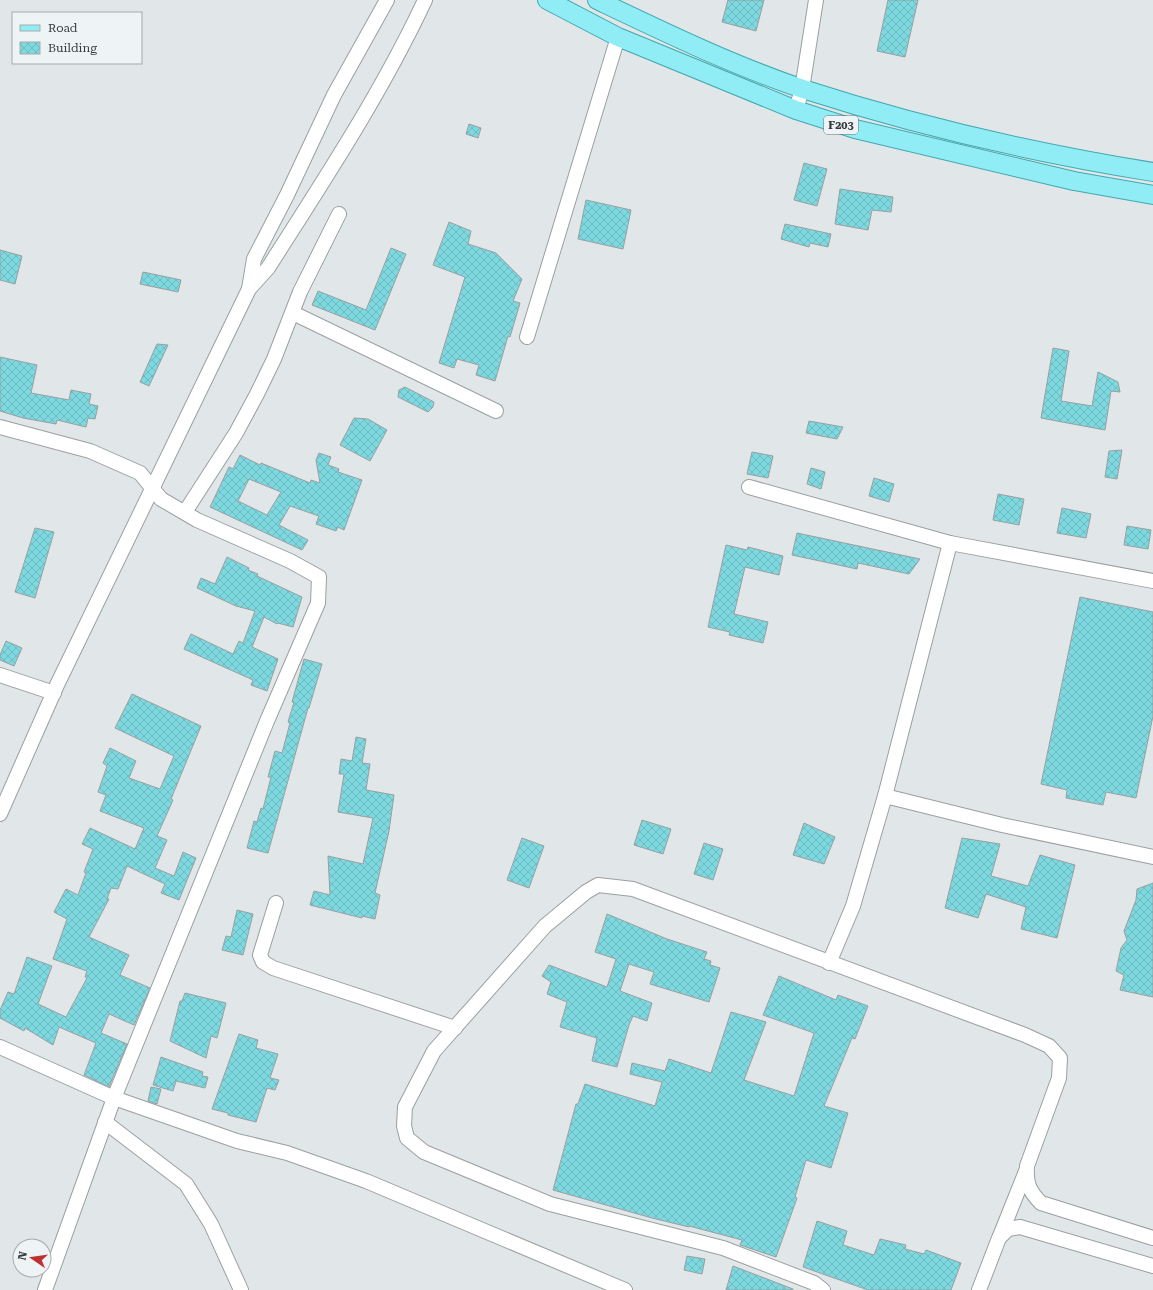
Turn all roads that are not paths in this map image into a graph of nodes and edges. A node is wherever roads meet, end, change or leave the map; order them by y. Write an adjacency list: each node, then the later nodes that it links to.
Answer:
1 (387, 0): 12 (street)
2 (425, 0): 12 (street)
3 (547, 0): 6 (main road, F203)
4 (597, 0): 7 (main road, F203)
5 (816, 0): 7 (street)
6 (618, 37): 8 (main road, F203); 14 (street)
7 (802, 89): 8 (street); 9 (main road, F203)
8 (796, 110): 10 (main road, F203)
9 (1153, 172)
10 (1153, 195)
11 (339, 214): 13 (street)
12 (248, 290): 17 (street)
13 (293, 313): 15 (street); 19 (street)
14 (527, 337)
15 (496, 411)
16 (0, 427): 17 (street)
17 (152, 488): 19 (street); 23 (street)
18 (749, 488): 20 (street)
19 (185, 512): 31 (street)
20 (950, 543): 21 (street); 24 (street)
21 (1153, 581)
22 (0, 675): 23 (street)
23 (54, 693): 25 (street)
24 (886, 796): 26 (street); 28 (street)
25 (0, 814)
26 (1153, 857)
27 (276, 903): 29 (street)
28 (829, 962): 29 (street); 33 (street)
29 (455, 1028): 40 (street)
30 (0, 1048): 31 (street)
31 (114, 1098): 32 (street); 39 (street)
32 (105, 1122): 37 (street); 38 (street)
33 (1028, 1166): 34 (street); 35 (street)
34 (999, 1238): 36 (street); 41 (street)
35 (1153, 1238)
36 (1153, 1266)
37 (45, 1290)
38 (241, 1290)
39 (625, 1290)
40 (823, 1290)
41 (979, 1290)

